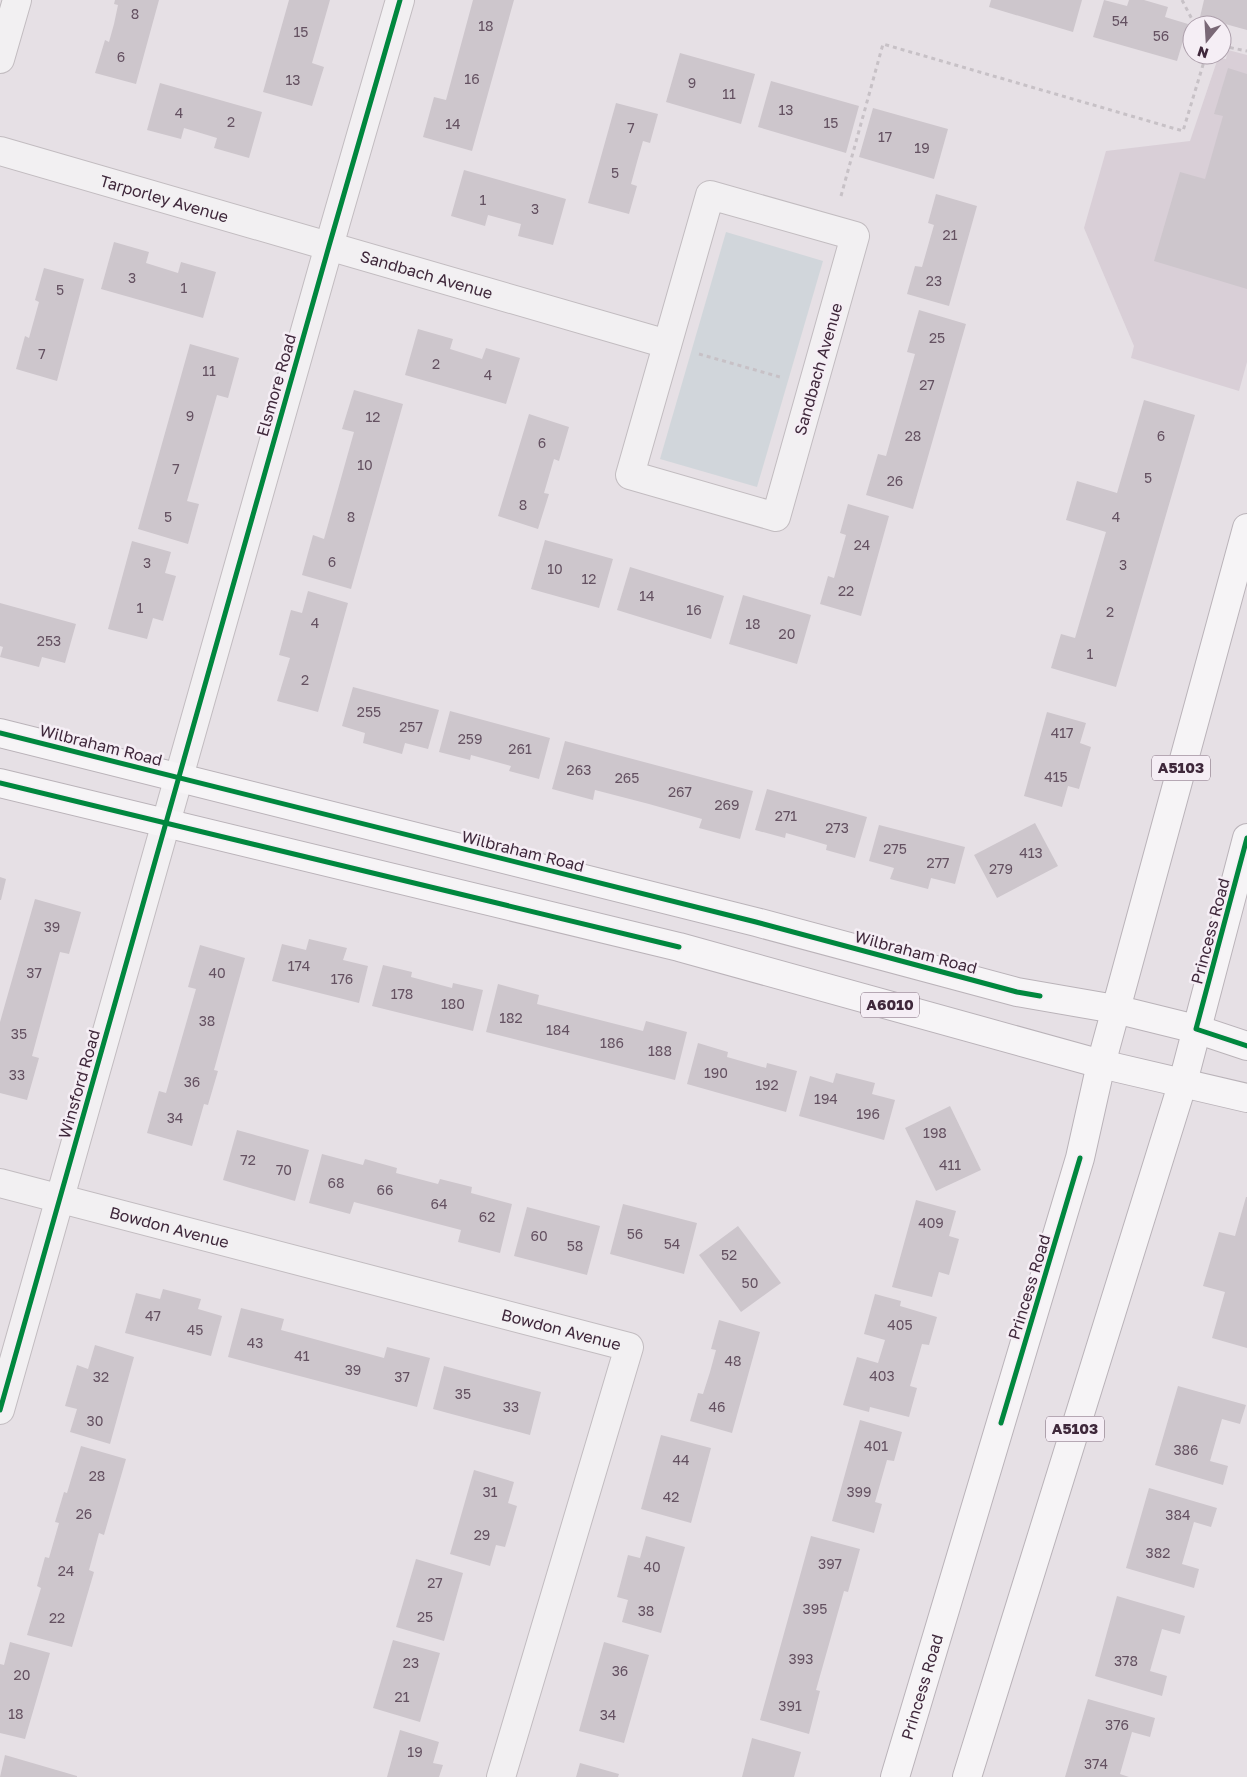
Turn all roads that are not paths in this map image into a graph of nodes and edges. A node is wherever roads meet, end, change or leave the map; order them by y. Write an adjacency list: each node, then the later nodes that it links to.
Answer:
1 (17, 0): 3 (street)
2 (400, 0): 5 (street, Elsmore Road)
3 (0, 59)
4 (0, 151): 5 (street, Tarporley Avenue)
5 (329, 246): 6 (street, Sandbach Avenue); 9 (street, Elsmore Road)
6 (667, 344): 6 (street, Sandbach Avenue)
7 (1247, 528): 13 (highway, Princess Road / A5103)
8 (0, 733): 9 (highway, Wilbraham Road)
9 (178, 777): 11 (street, Winsford Road); 13 (highway, Wilbraham Road)
10 (0, 783): 11 (highway, A6010)
11 (166, 823): 16 (highway, A6010); 20 (street, Winsford Road)
12 (1247, 838): 14 (highway, Princess Road / A5103)
13 (1116, 1009): 14 (highway, Wilbraham Road); 16 (highway, Princess Road / A5103)
14 (1196, 1029): 15 (highway, Wilbraham Road); 17 (highway, Princess Road / A5103)
15 (1247, 1046)
16 (1101, 1064): 17 (highway, A6010); 23 (highway, Princess Road / A5103)
17 (1182, 1082): 18 (highway, A6010); 24 (highway, Princess Road / A5103)
18 (1247, 1098)
19 (0, 1183): 20 (street)
20 (60, 1199): 21 (street, Winsford Road); 22 (street, Bowdon Avenue)
21 (1, 1401)
22 (501, 1777)
23 (895, 1777)
24 (967, 1777)

